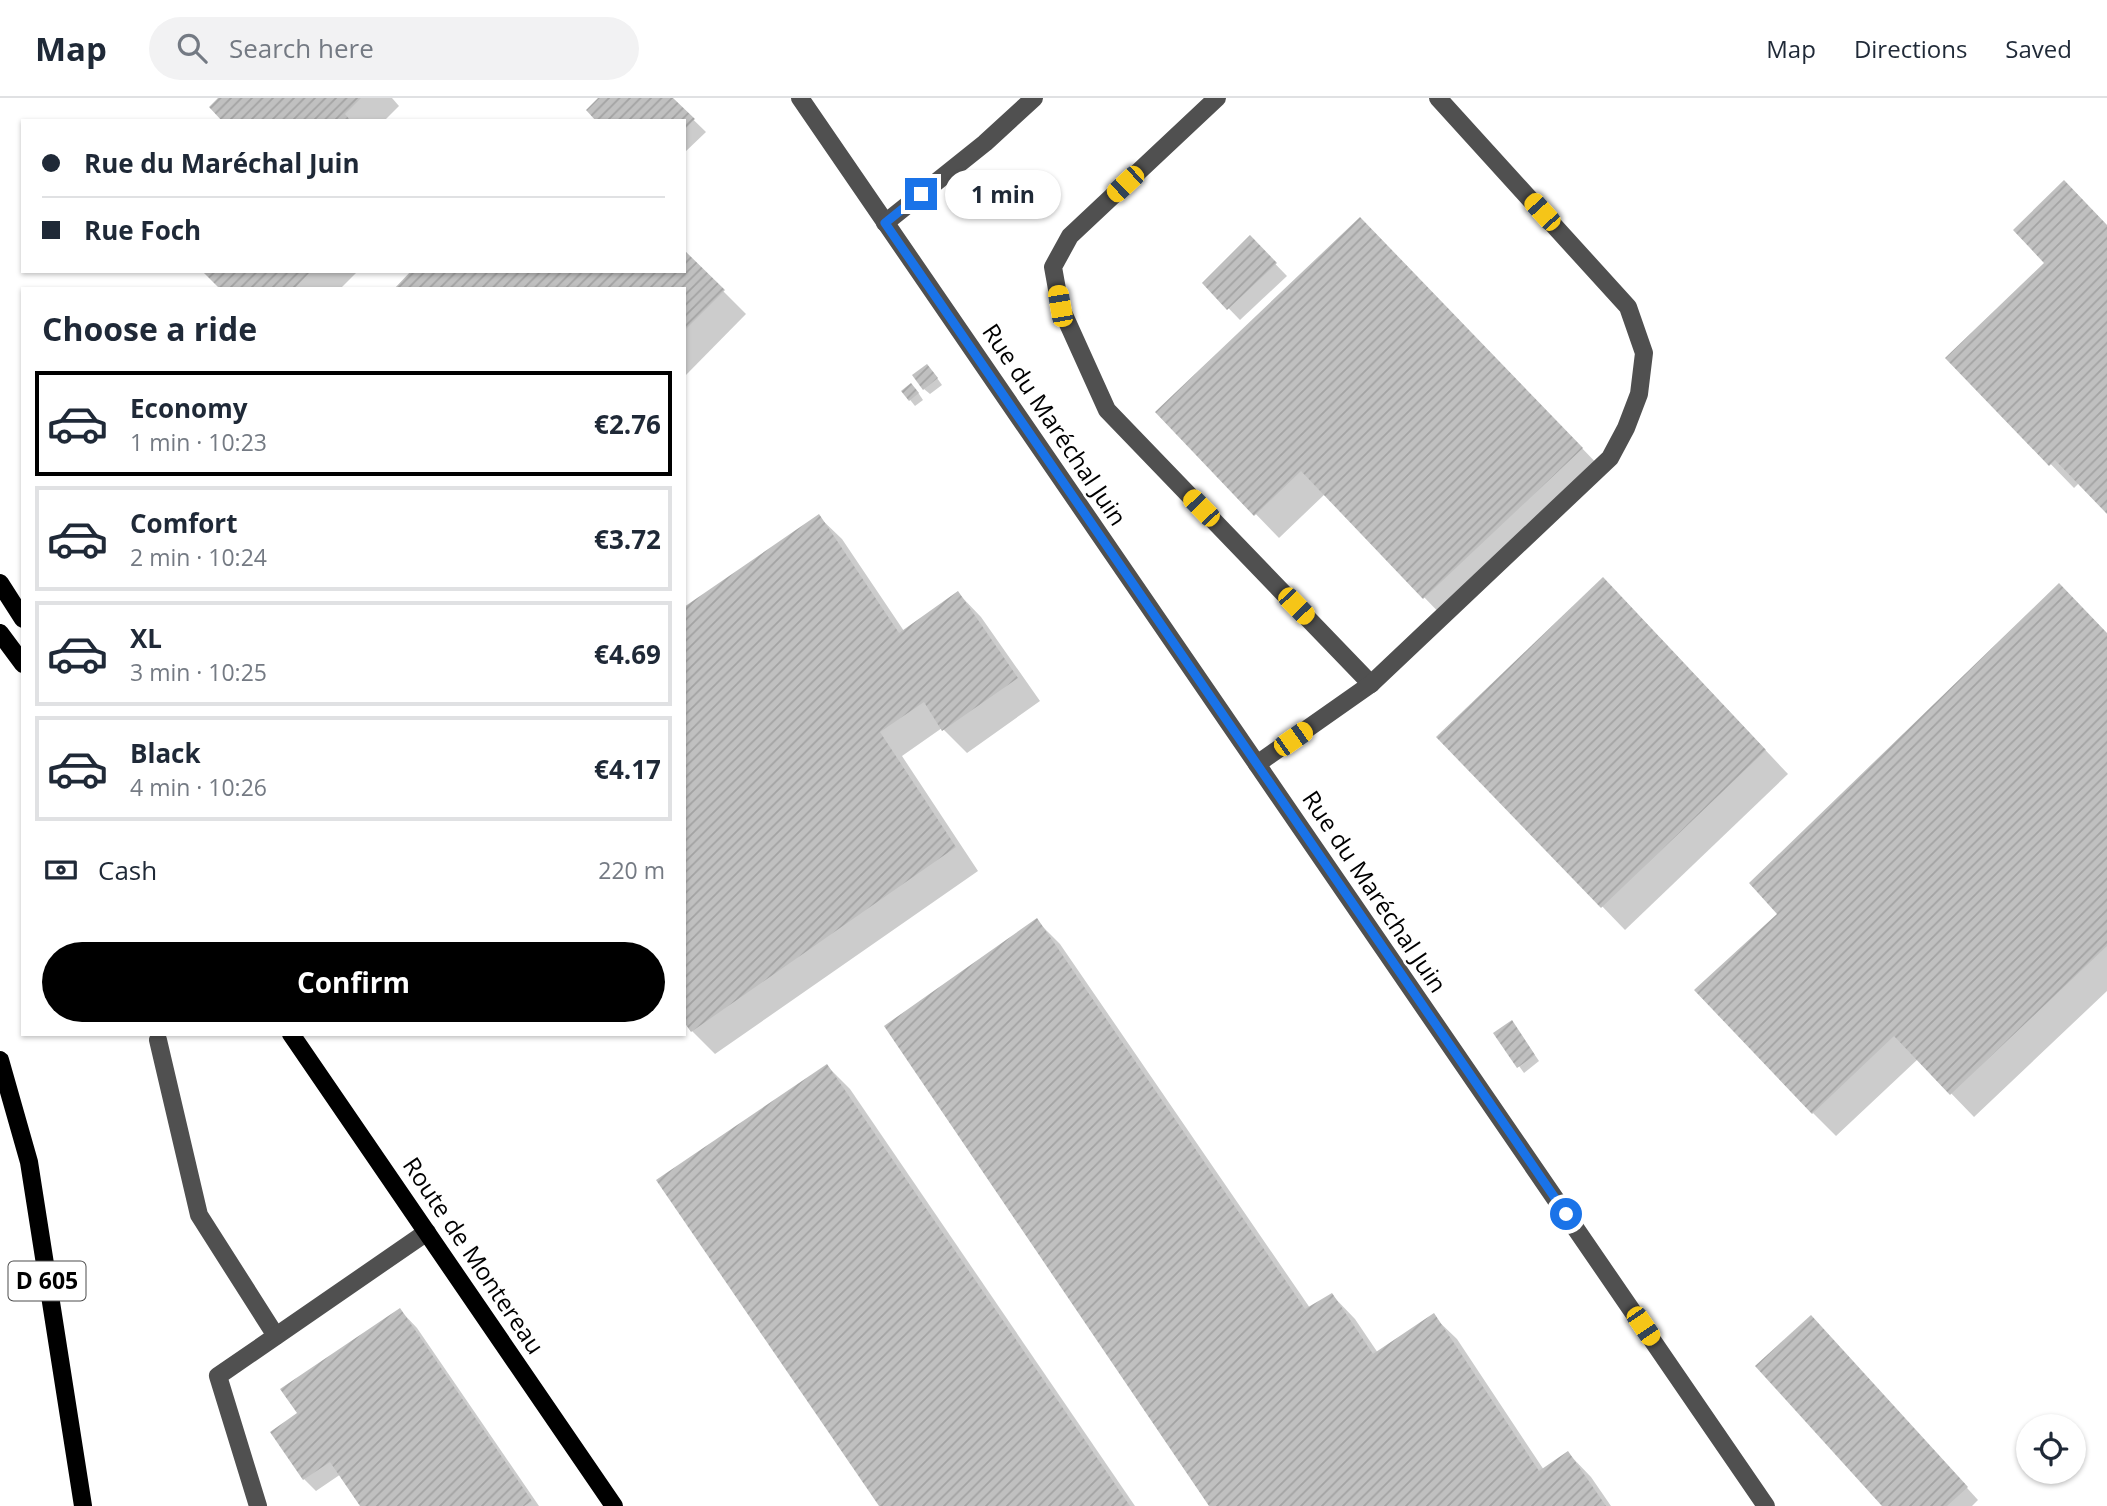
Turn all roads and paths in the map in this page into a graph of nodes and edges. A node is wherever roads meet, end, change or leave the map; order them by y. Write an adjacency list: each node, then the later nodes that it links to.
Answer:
1 (800, 98): 5 (street, Rue du Maréchal Juin)
2 (1034, 98): 5 (street)
3 (1217, 98): 10 (street)
4 (1438, 98): 10 (street)
5 (885, 223): 11 (street, Rue du Maréchal Juin)
6 (0, 583): 7 (main road)
7 (21, 616)
8 (0, 633): 9 (main road)
9 (21, 661)
10 (1371, 684): 11 (street)
11 (1257, 764): 20 (street, Rue du Maréchal Juin)
12 (293, 1036): 15 (main road, Route de Montereau)
13 (158, 1040): 16 (street)
14 (0, 1059): 17 (main road, D 605)
15 (427, 1233): 16 (street); 19 (main road, Route de Montereau)
16 (276, 1336): 18 (street)
17 (83, 1506)
18 (258, 1506)
19 (614, 1506)
20 (1766, 1506)

